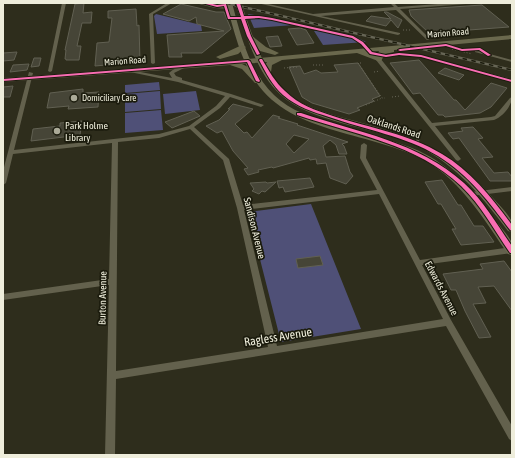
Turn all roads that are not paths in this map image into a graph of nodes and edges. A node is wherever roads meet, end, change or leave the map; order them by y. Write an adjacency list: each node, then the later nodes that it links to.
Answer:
1 (64, 3): 31 (street)
2 (170, 3): 28 (street)
3 (197, 3): 8 (street)
4 (238, 3): 13 (main road, Oaklands Road)
5 (259, 3): 10 (street)
6 (392, 3): 9 (street)
7 (466, 3): 9 (street)
8 (230, 5): 17 (main road, Oaklands Road)
9 (397, 8): 10 (street); 15 (street)
10 (314, 15): 12 (street)
11 (512, 32): 15 (main road, Marion Road)
12 (398, 34)
13 (249, 36): 20 (main road); 22 (main road, Oaklands Road)
14 (512, 37): 16 (main road, Marion Road)
15 (427, 39): 20 (main road, Marion Road)
16 (407, 46): 19 (main road, Marion Road); 25 (main road)
17 (242, 47): 24 (main road, Oaklands Road); 26 (main road)
18 (476, 50): 27 (street)
19 (351, 51): 23 (main road, Marion Road); 25 (main road)
20 (275, 52): 22 (main road, Marion Road)
21 (410, 55): 36 (street)
22 (259, 57): 23 (main road, Marion Road); 24 (main road, Marion Road); 32 (main road, Oaklands Road)
23 (292, 57): 32 (main road)
24 (247, 58): 26 (main road, Marion Road); 37 (main road, Oaklands Road)
25 (378, 59): 42 (street)
26 (218, 61): 28 (main road, Marion Road); 29 (main road, Marion Road); 37 (main road)
27 (512, 61)
28 (153, 63): 31 (main road, Marion Road)
29 (186, 66): 30 (main road, Marion Road); 38 (street)
30 (123, 70): 34 (main road, Marion Road); 38 (street)
31 (50, 71): 34 (main road, Marion Road)
32 (267, 72): 43 (main road, Oaklands Road)
33 (3, 75): 34 (main road, Marion Road)
34 (31, 75): 35 (main road, Marion Road); 47 (street)
35 (3, 80)
36 (512, 81)
37 (258, 82): 43 (main road, Oaklands Road)
38 (191, 84): 39 (street)
39 (229, 95): 41 (street); 44 (street)
40 (512, 99): 42 (street)
41 (261, 105)
42 (430, 125): 48 (street)
43 (347, 126): 52 (main road, Oaklands Road); 53 (main road, Oaklands Road)
44 (191, 127): 45 (street); 54 (street, Sandison Avenue)
45 (115, 141): 47 (street); 58 (street, Burton Avenue)
46 (364, 146): 51 (street, Edwards Avenue)
47 (11, 152): 49 (street)
48 (458, 159)
49 (3, 183)
50 (512, 189): 52 (street)
51 (381, 192): 54 (street); 57 (street, Edwards Avenue)
52 (484, 193): 53 (street); 55 (main road, Oaklands Road)
53 (471, 194): 56 (main road, Oaklands Road)
54 (240, 208): 61 (street, Sandison Avenue)
55 (512, 229)
56 (512, 250): 57 (street)
57 (418, 263): 60 (street, Edwards Avenue)
58 (112, 282): 59 (street); 62 (street, Burton Avenue)
59 (3, 297)
60 (448, 322): 61 (street, Ragless Avenue); 63 (street, Edwards Avenue)
61 (273, 349): 62 (street, Ragless Avenue)
62 (112, 376): 64 (street, Burton Avenue)
63 (512, 436)
64 (110, 455)

